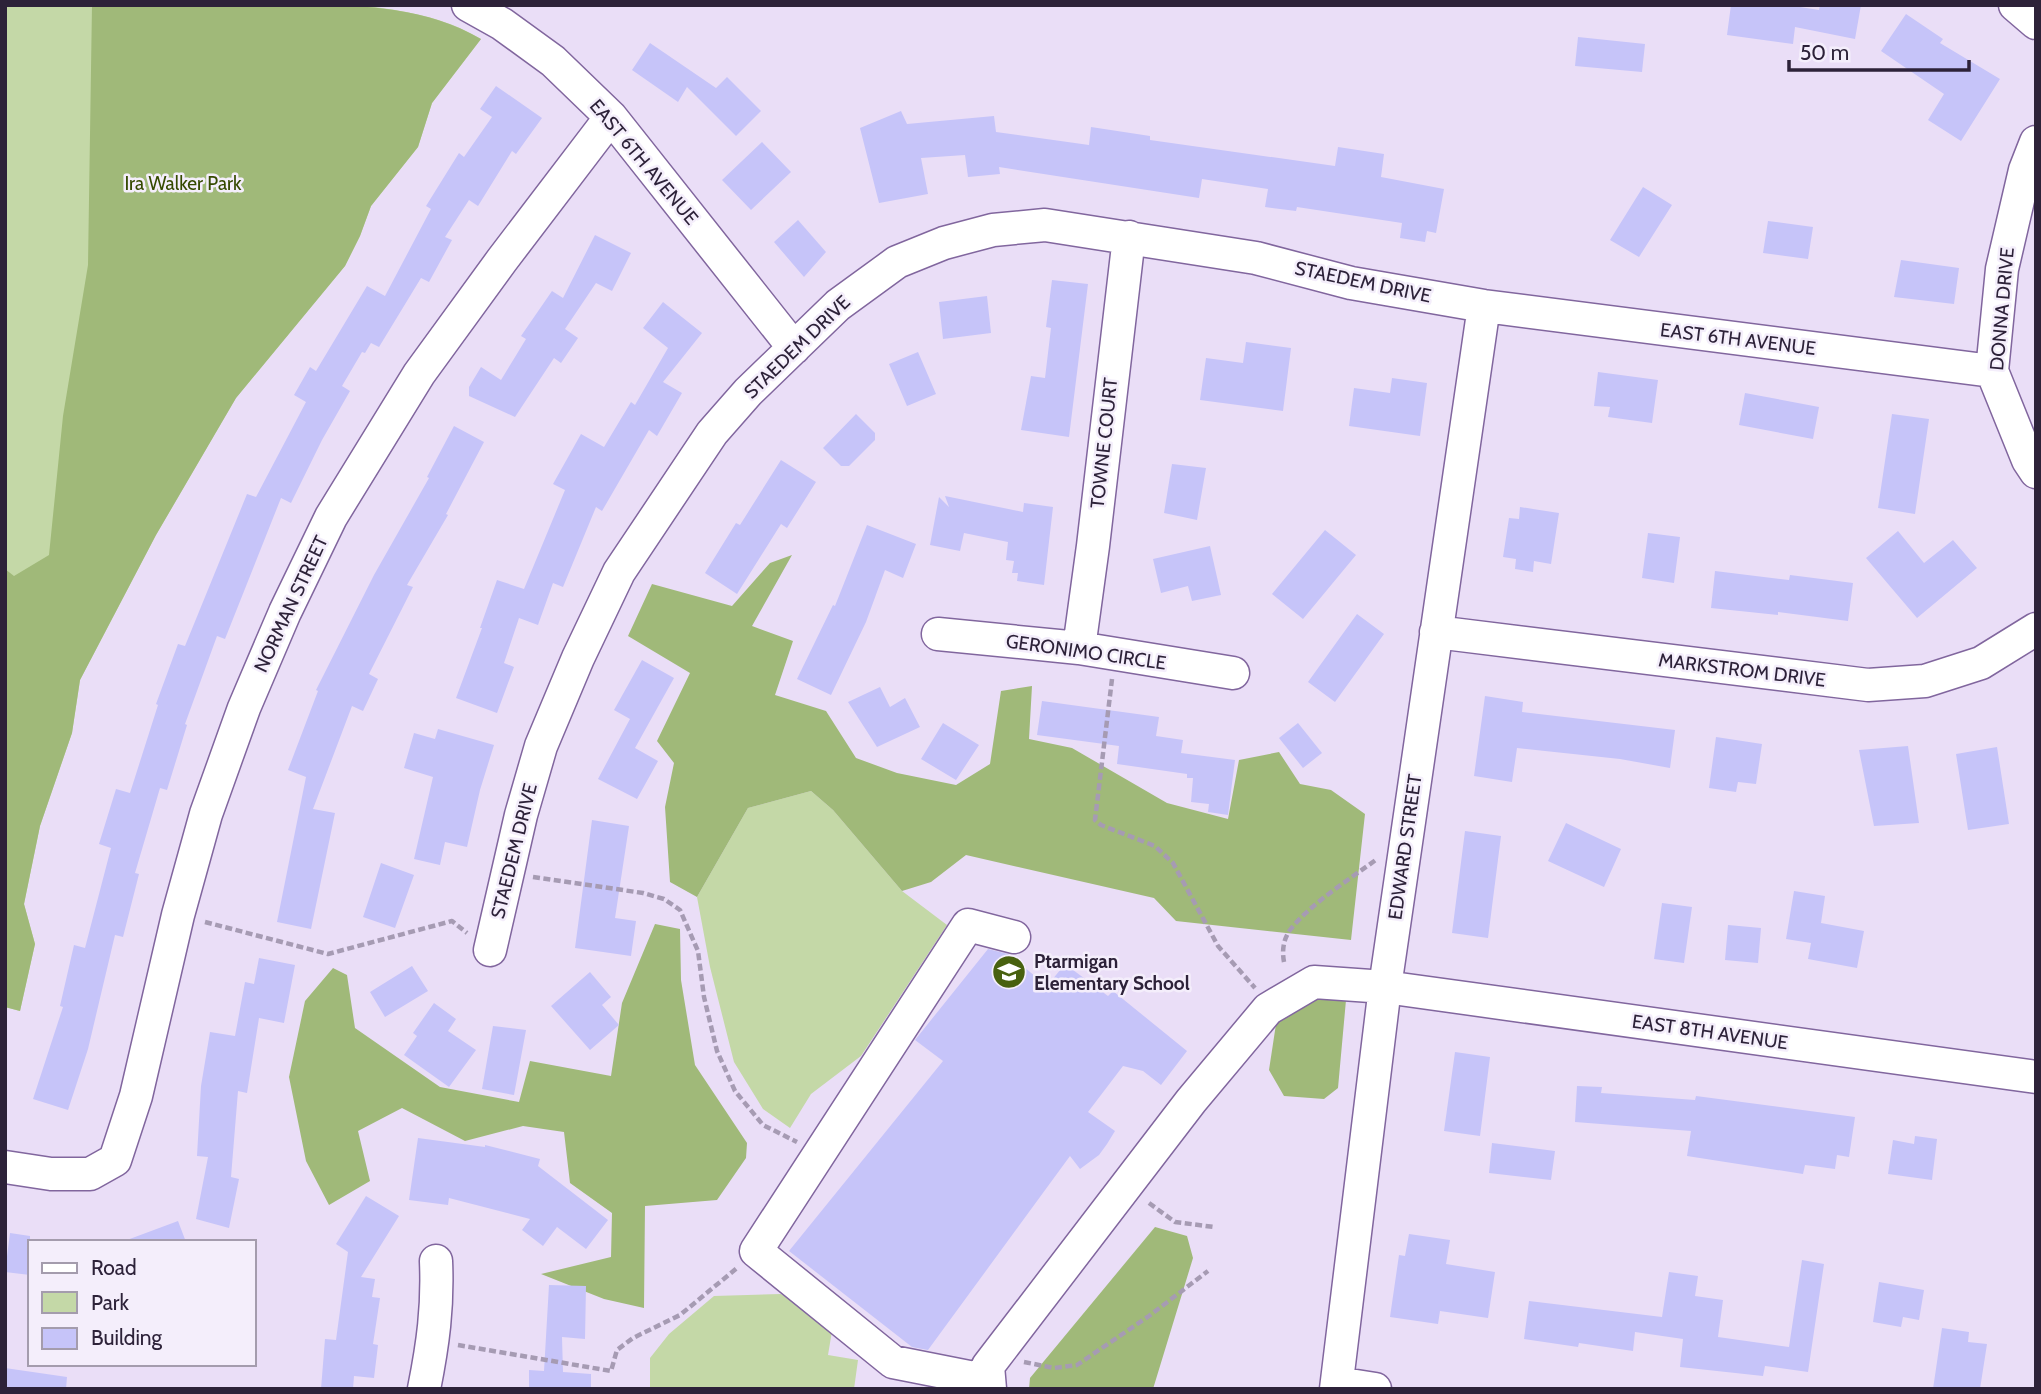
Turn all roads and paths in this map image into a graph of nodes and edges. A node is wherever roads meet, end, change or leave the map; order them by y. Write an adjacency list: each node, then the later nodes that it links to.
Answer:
1 (468, 5): 4 (street, EAST 6TH AVENUE)
2 (2015, 5): 3 (street)
3 (2036, 23)
4 (611, 117): 8 (street, EAST 6TH AVENUE); 19 (street, NORMAN STREET)
5 (2036, 142): 9 (street, DONNA DRIVE)
6 (1129, 237): 7 (street, STAEDEM DRIVE); 8 (street, STAEDEM DRIVE); 14 (street, TOWNE COURT)
7 (1484, 306): 9 (street, EAST 6TH AVENUE); 12 (street, EDWARD STREET)
8 (794, 348): 18 (street, STAEDEM DRIVE)
9 (1992, 371): 10 (street, DONNA DRIVE)
10 (2036, 471)
11 (2036, 629): 12 (street, MARKSTROM DRIVE)
12 (1436, 632): 23 (street, EDWARD STREET)
13 (938, 634): 14 (street, GERONIMO CIRCLE)
14 (1079, 648): 15 (street, GERONIMO CIRCLE)
15 (1115, 654): 16 (street, GERONIMO CIRCLE); 24 (path)
16 (1233, 674)
17 (1382, 855): 22 (path)
18 (507, 874): 21 (street, STAEDEM DRIVE); 26 (path)
19 (178, 915): 21 (path); 27 (street, NORMAN STREET)
20 (1014, 937): 26 (street)
21 (490, 950)
22 (1284, 962)
23 (1385, 987): 24 (street, EAST 8TH AVENUE); 25 (street, EAST 8TH AVENUE); 36 (street, EDWARD STREET)
24 (1272, 1007): 35 (street, EAST 8TH AVENUE)
25 (2036, 1077)
26 (820, 1153): 30 (street)
27 (5, 1167)
28 (1149, 1203): 29 (path)
29 (1214, 1227)
30 (756, 1251): 33 (path); 35 (street)
31 (436, 1261): 33 (street)
32 (1208, 1271): 34 (path)
33 (434, 1341): 37 (street)
34 (1016, 1359)
35 (990, 1385)
36 (1337, 1386): 38 (street)
37 (424, 1389)
38 (1375, 1389)

